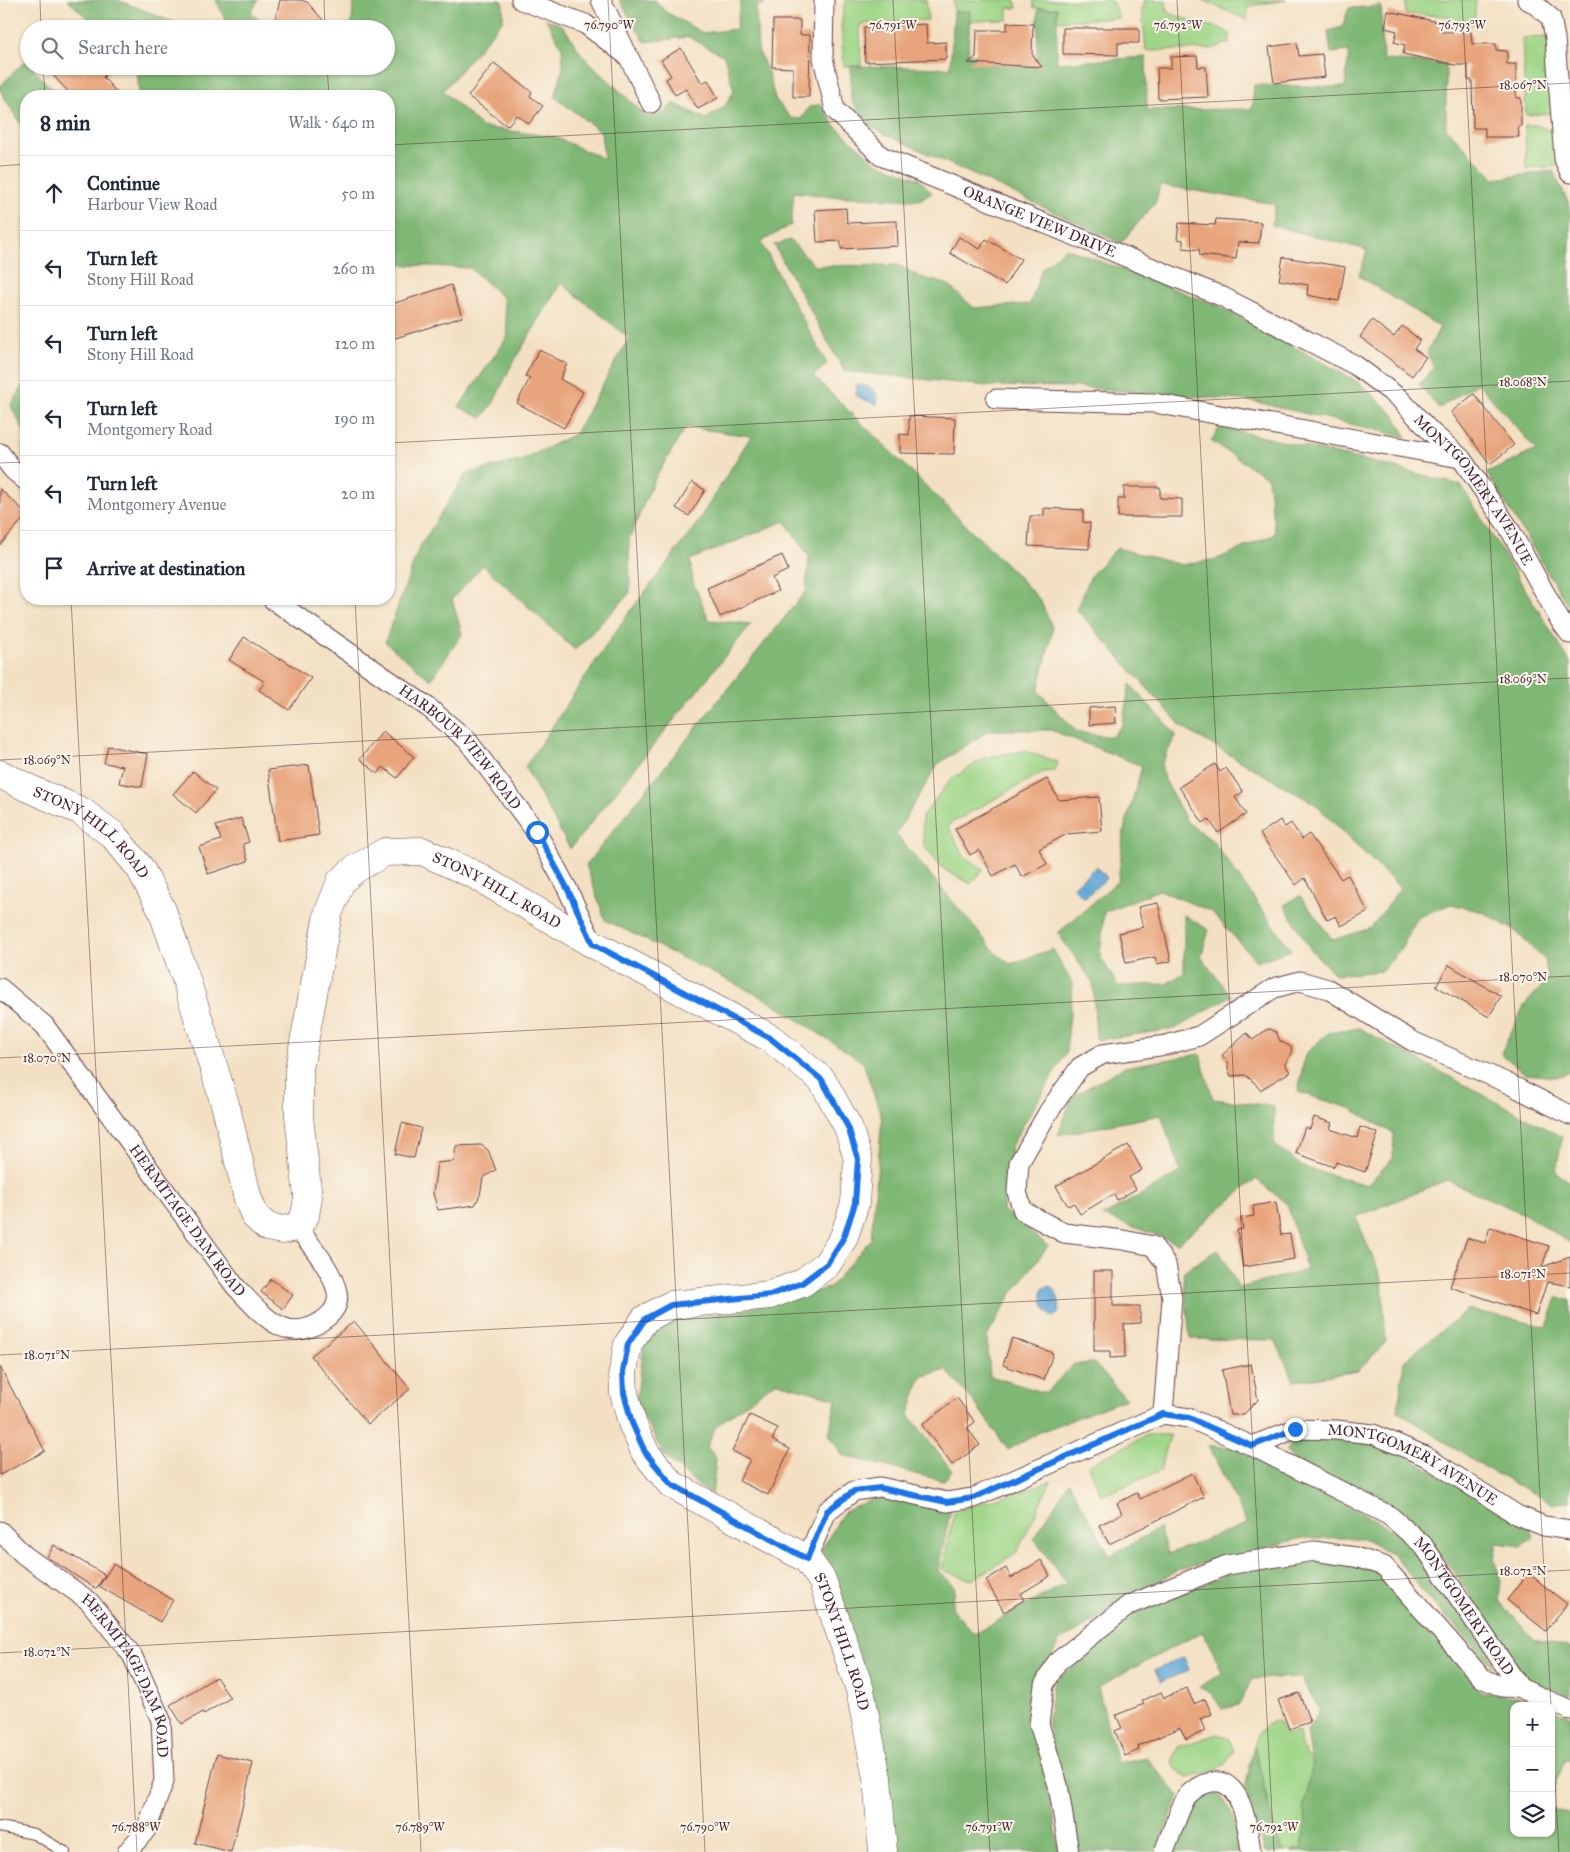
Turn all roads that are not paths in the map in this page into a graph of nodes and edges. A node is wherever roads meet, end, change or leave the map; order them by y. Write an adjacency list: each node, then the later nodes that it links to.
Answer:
1 (521, 0): 5 (street)
2 (601, 0): 5 (street)
3 (824, 0): 8 (street, ORANGE VIEW DRIVE)
4 (1527, 0): 7 (street)
5 (630, 57): 6 (street)
6 (651, 102)
7 (1570, 173)
8 (1355, 365): 11 (street, MONTGOMERY AVENUE)
9 (996, 399): 11 (street)
10 (0, 453): 12 (street)
11 (1461, 458): 14 (street, MONTGOMERY AVENUE)
12 (20, 475)
13 (281, 605): 16 (street, HARBOUR VIEW ROAD)
14 (1570, 634)
15 (0, 774): 19 (main road, STONY HILL ROAD)
16 (593, 944): 19 (main road, STONY HILL ROAD); 24 (main road, STONY HILL ROAD)
17 (0, 988): 19 (street, HERMITAGE DAM ROAD)
18 (1570, 1115): 20 (street)
19 (297, 1227)
20 (1163, 1414): 21 (street, MONTGOMERY ROAD); 24 (street)
21 (1252, 1446): 22 (street, MONTGOMERY AVENUE); 25 (street, MONTGOMERY ROAD)
22 (1570, 1530)
23 (0, 1531): 29 (street, HERMITAGE DAM ROAD)
24 (807, 1559): 30 (main road, STONY HILL ROAD)
25 (1520, 1688): 26 (street); 31 (street, MONTGOMERY ROAD)
26 (1570, 1710)
27 (0, 1828): 28 (lane)
28 (65, 1852)
29 (127, 1852)
30 (883, 1852)
31 (1069, 1852)
32 (1164, 1852): 33 (street)
33 (1251, 1852)

